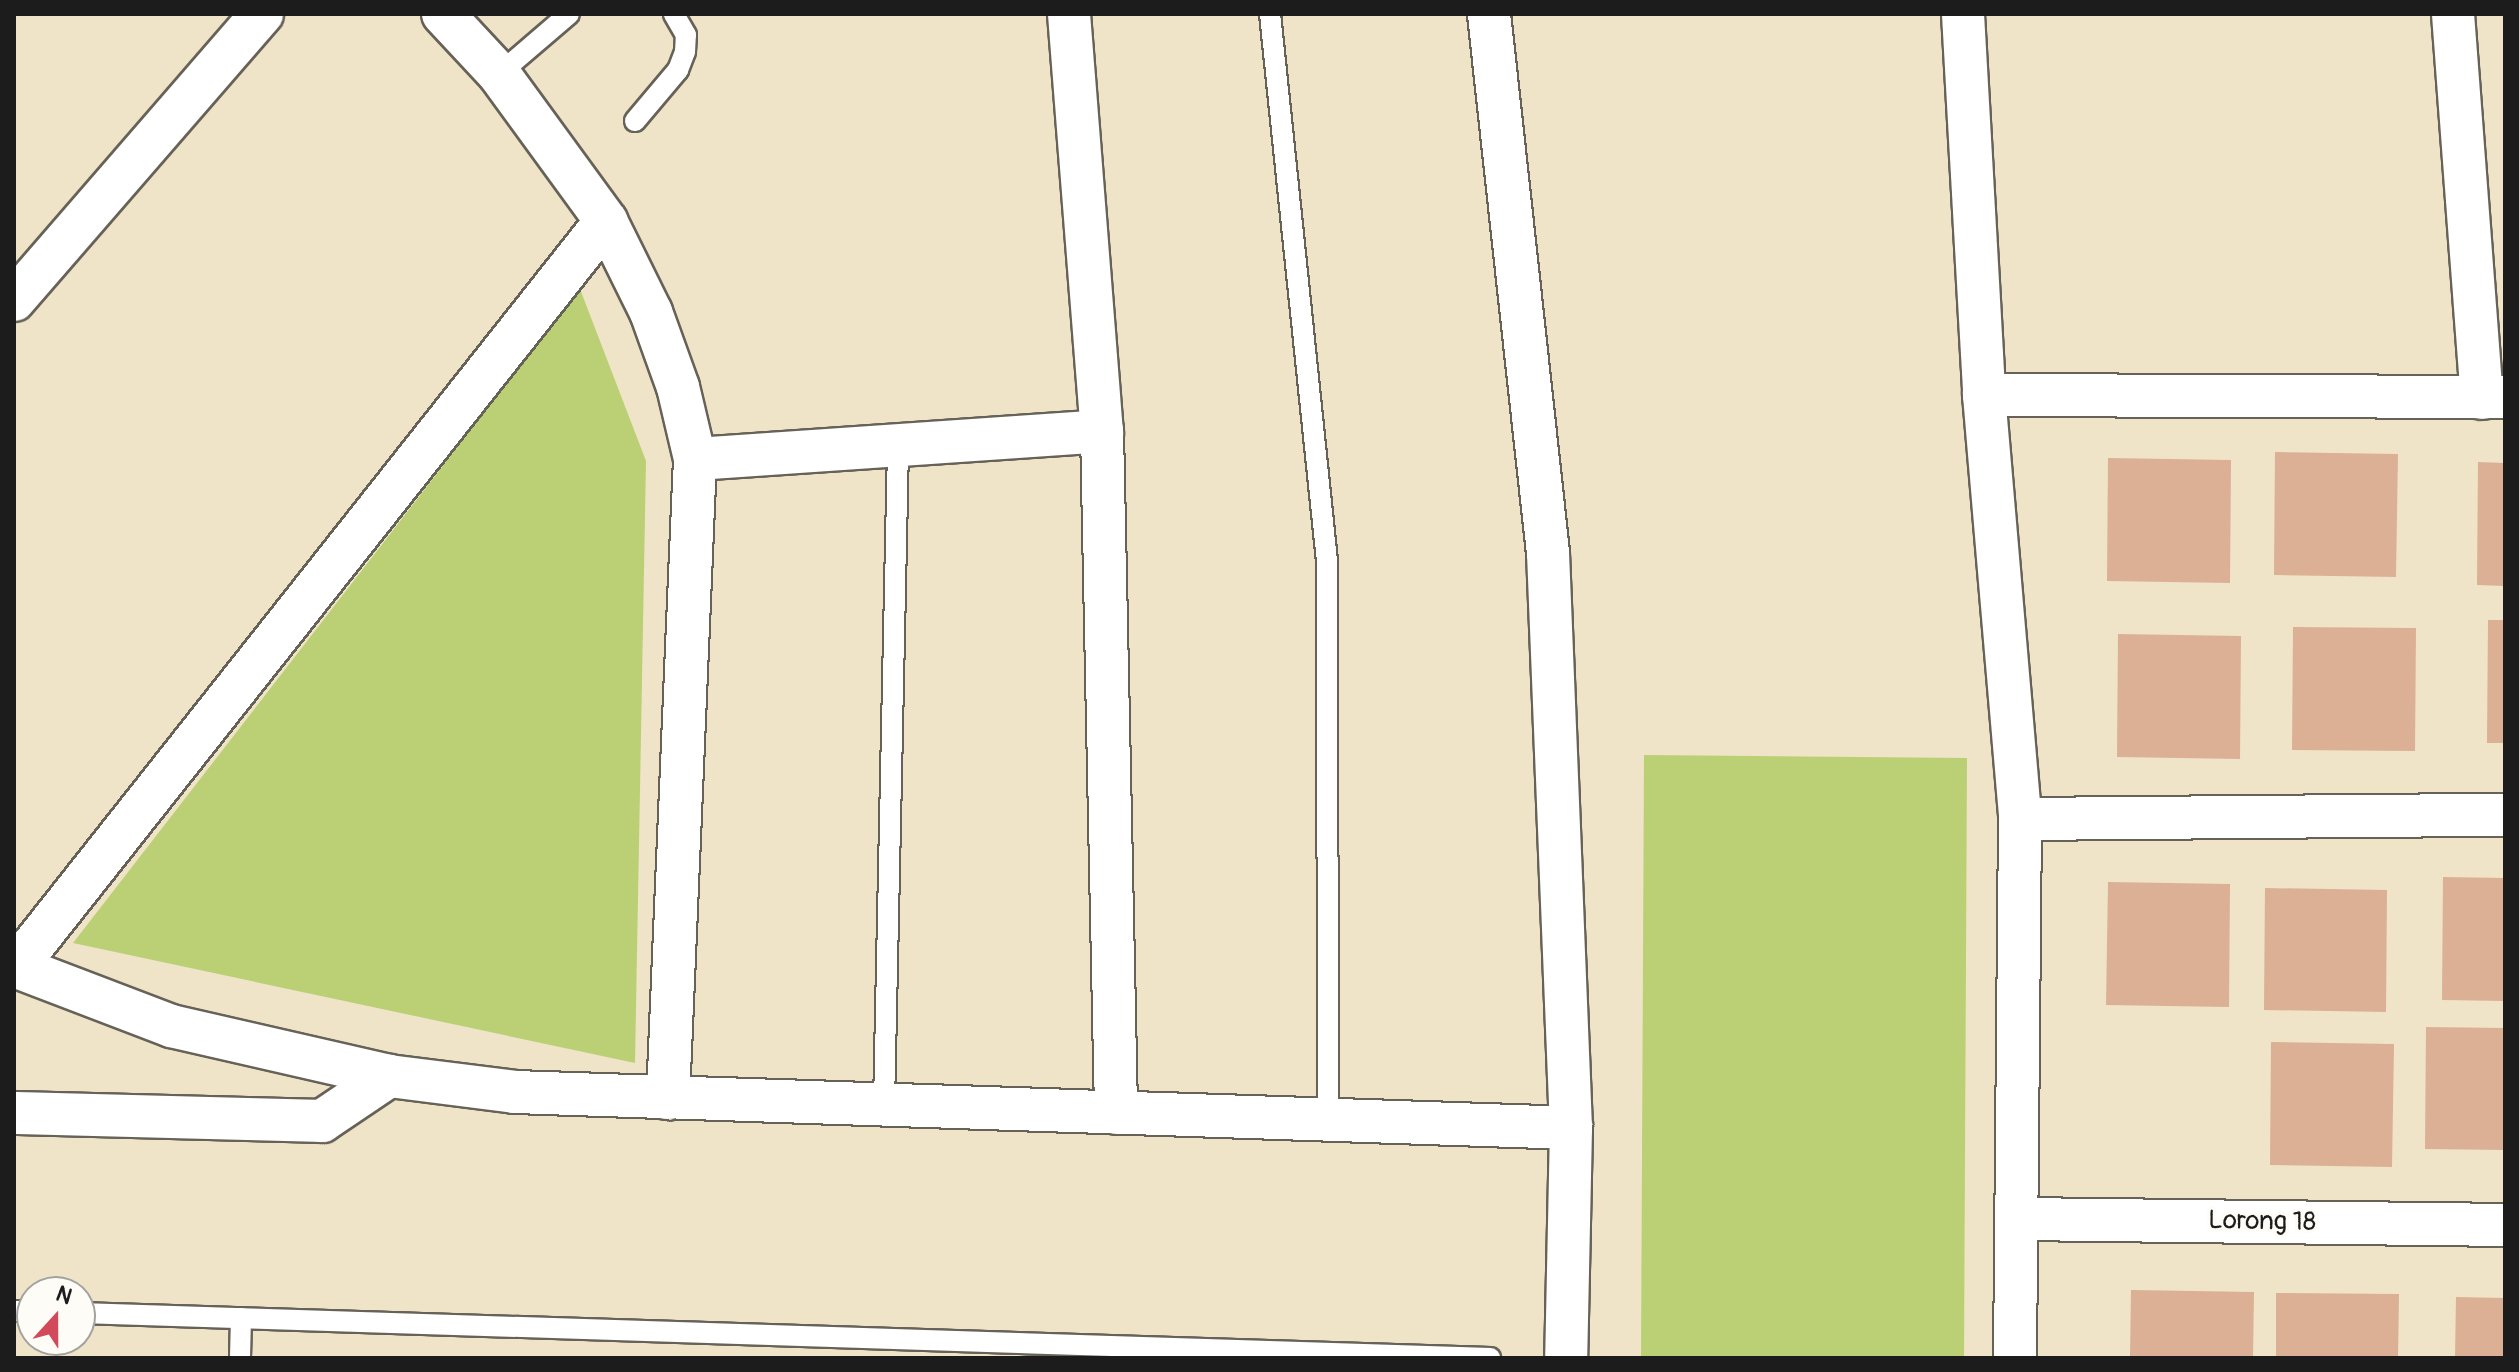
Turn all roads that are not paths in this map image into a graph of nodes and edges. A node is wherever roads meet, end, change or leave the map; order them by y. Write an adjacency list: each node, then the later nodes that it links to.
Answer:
1 (262, 14): 13 (street)
2 (443, 14): 10 (street)
3 (569, 14): 10 (lane)
4 (674, 14): 11 (lane)
5 (1069, 14): 16 (street)
6 (1270, 14): 27 (lane)
7 (1489, 14): 28 (street)
8 (1963, 14): 14 (street)
9 (2453, 14): 15 (street)
10 (499, 74): 12 (street)
11 (635, 121)
12 (606, 221): 18 (street); 21 (street)
13 (14, 300)
14 (1984, 395): 15 (street); 20 (street)
15 (2493, 398)
16 (1102, 431): 17 (street); 26 (street)
17 (898, 445): 18 (street); 24 (lane)
18 (695, 459): 23 (street)
19 (2505, 815): 20 (street)
20 (2020, 819): 29 (street)
21 (15, 967): 22 (street)
22 (389, 1076): 23 (street); 25 (street)
23 (668, 1098): 24 (street)
24 (884, 1105): 26 (street)
25 (14, 1113)
26 (1116, 1113): 27 (street)
27 (1328, 1118): 28 (street)
28 (1571, 1128): 36 (street)
29 (2019, 1219): 30 (street, Lorong 18); 37 (street)
30 (2505, 1225)
31 (96, 1313): 32 (lane)
32 (241, 1318): 33 (lane); 34 (lane)
33 (963, 1349): 35 (lane)
34 (240, 1358)
35 (1490, 1358)
36 (1566, 1358)
37 (2015, 1358)

